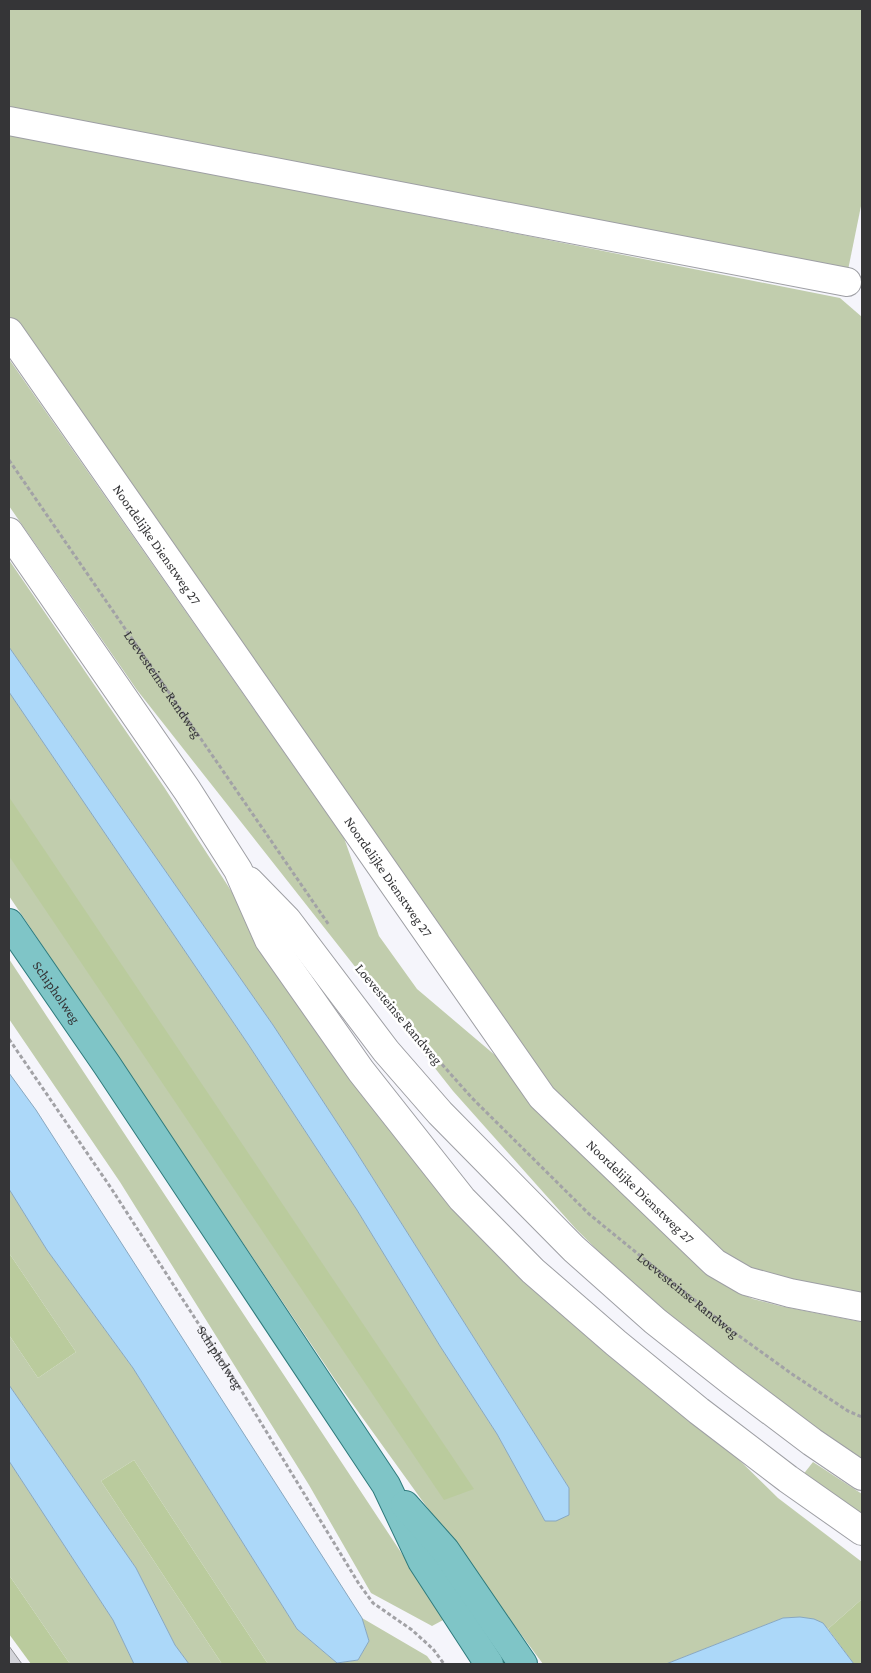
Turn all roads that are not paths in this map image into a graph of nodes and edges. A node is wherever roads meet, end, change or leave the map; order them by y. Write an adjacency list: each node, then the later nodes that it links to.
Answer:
1 (9, 120): 2 (street)
2 (847, 282)
3 (9, 332): 7 (street, Noordelijke Dienstweg 27)
4 (9, 532): 5 (street)
5 (238, 870): 8 (street); 10 (street)
6 (9, 923): 9 (main road, Schipholweg)
7 (862, 1307)
8 (862, 1476)
9 (386, 1485): 11 (main road, Schipholweg); 12 (main road, Schipholweg)
10 (862, 1531)
11 (489, 1664)
12 (523, 1664)

